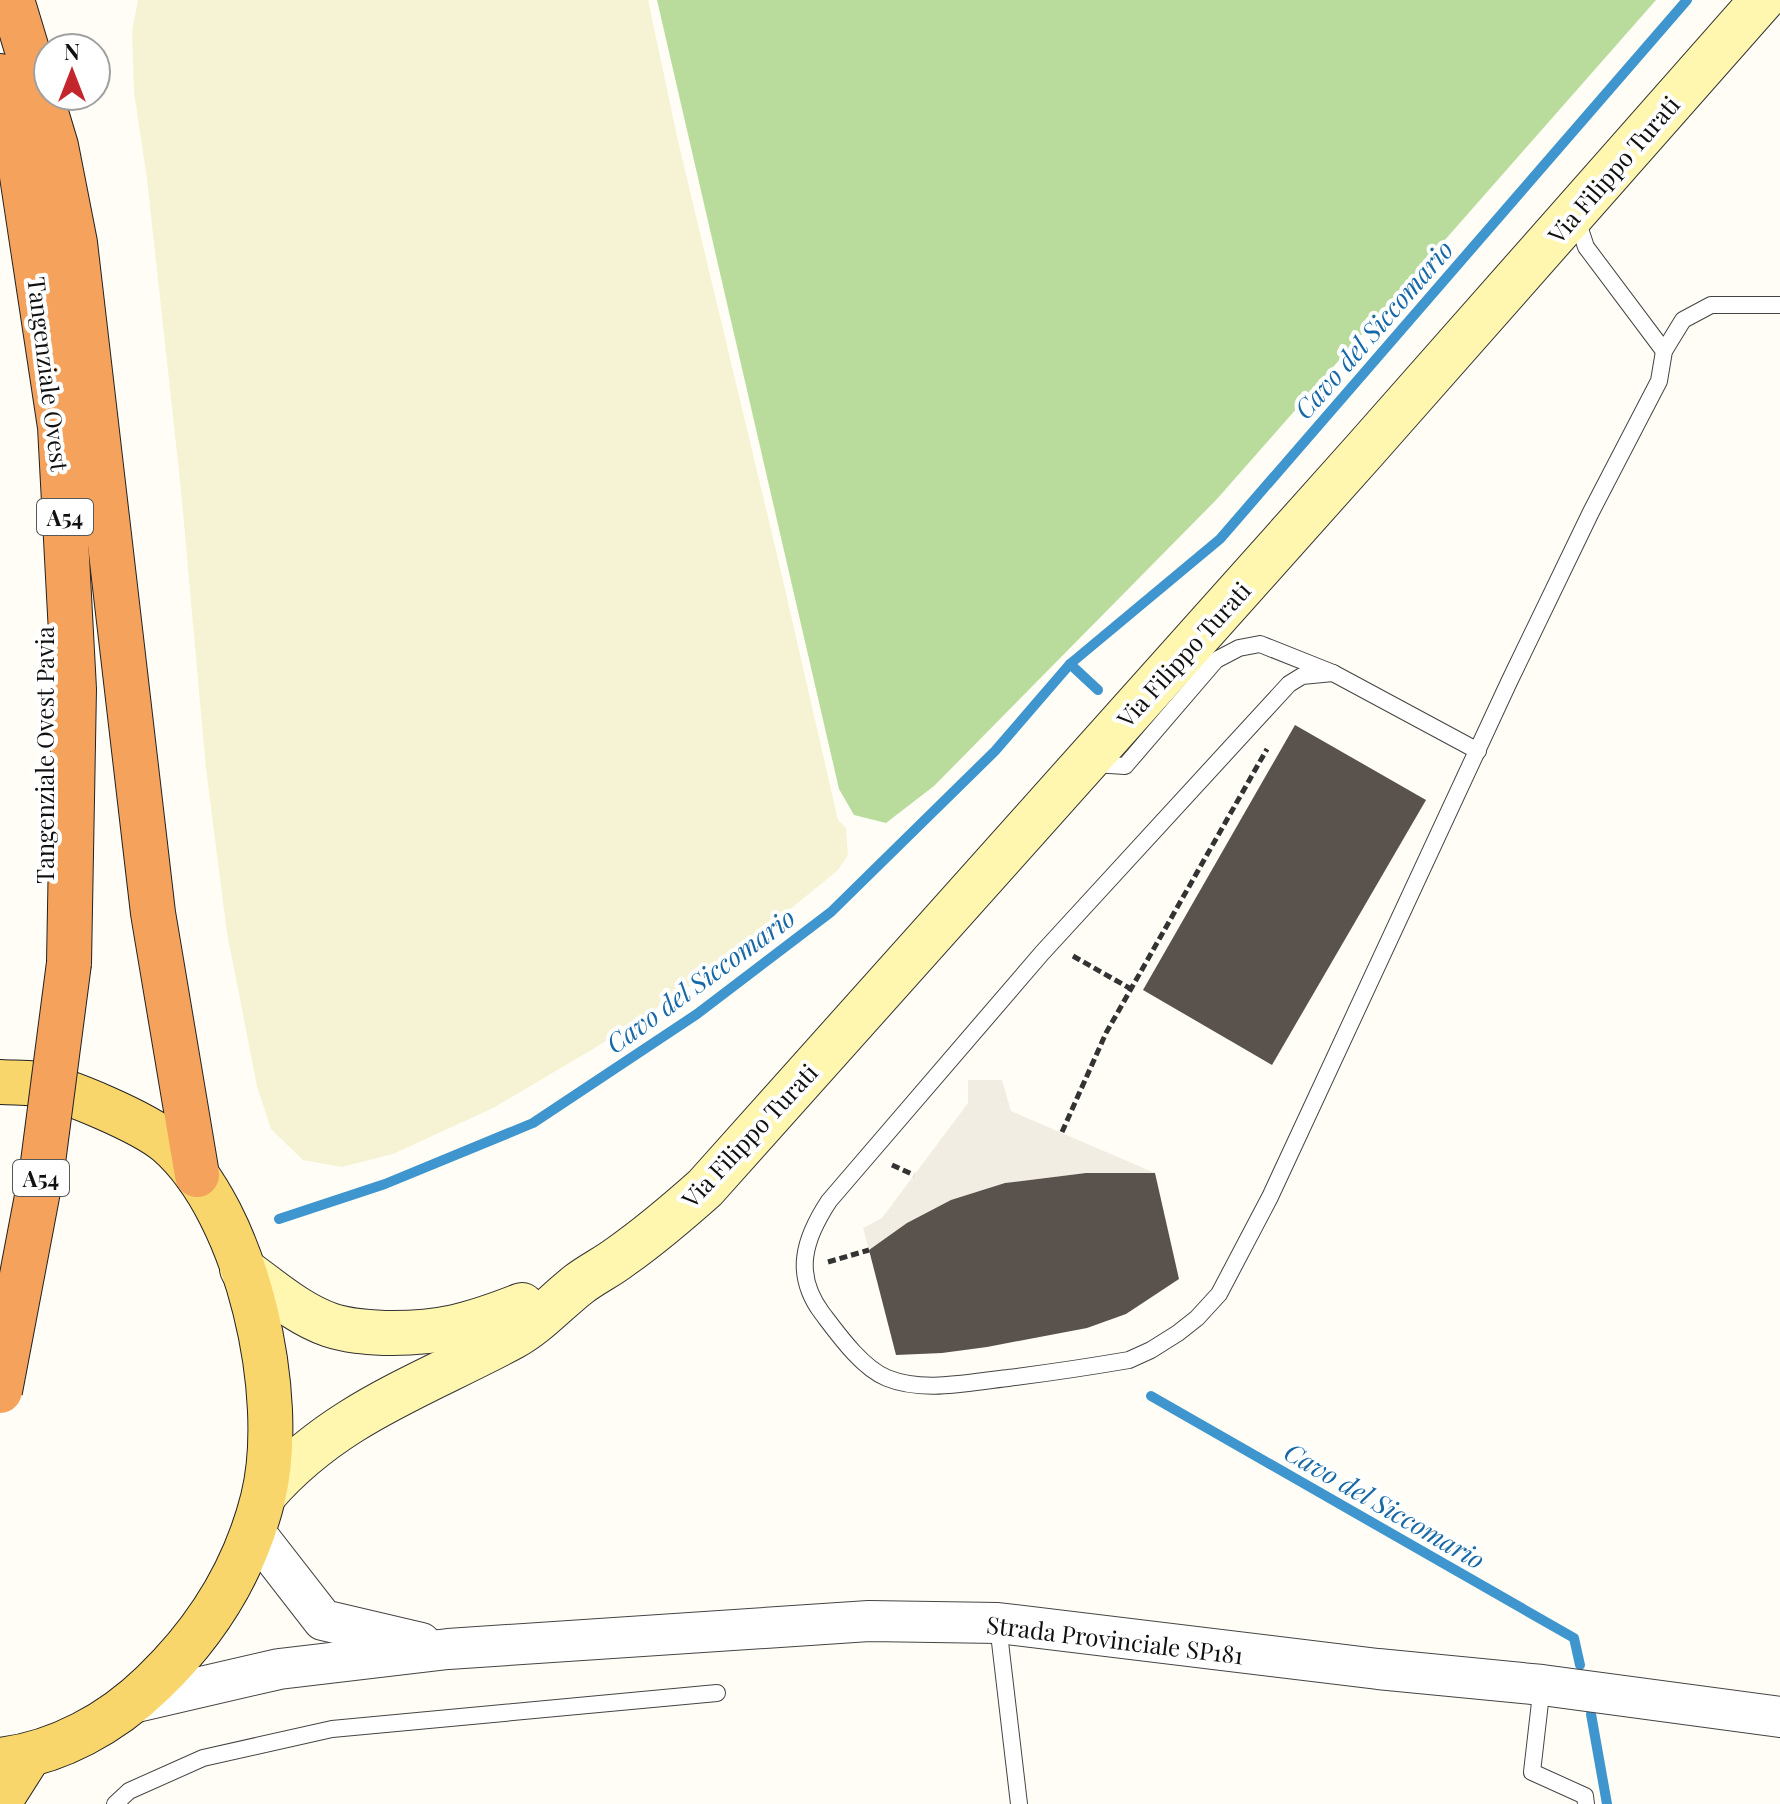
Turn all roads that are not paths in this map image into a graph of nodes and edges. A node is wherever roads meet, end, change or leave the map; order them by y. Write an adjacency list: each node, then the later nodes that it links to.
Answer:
1 (12, 0): 13 (highway)
2 (1762, 0): 4 (main road, Via Filippo Turati)
3 (0, 76): 11 (highway, Tangenziale Ovest / A54)
4 (1575, 212): 7 (lane); 10 (main road, Via Filippo Turati)
5 (0, 219): 11 (highway, Tangenziale Ovest Pavia / A54)
6 (1780, 305): 7 (lane)
7 (1664, 351): 9 (lane)
8 (1333, 673): 9 (lane); 9 (lane); 10 (lane)
9 (1478, 751)
10 (1085, 763): 16 (main road, Via Filippo Turati)
11 (55, 961): 14 (highway, Tangenziale Ovest Pavia / A54); 17 (highway, A54, bridge)
12 (0, 1082): 13 (main road)
13 (197, 1175): 15 (main road)
14 (0, 1242)
15 (242, 1269): 16 (main road, Via Filippo Turati); 18 (main road)
16 (580, 1283): 18 (main road, Via Filippo Turati)
17 (0, 1391)
18 (258, 1512): 20 (street, Strada Provinciale SP181); 23 (main road)
19 (998, 1623): 20 (street, Strada Provinciale SP181); 21 (street, Strada Provinciale SP181); 28 (lane)
20 (448, 1649): 23 (street, Strada Provinciale SP181)
21 (1542, 1685): 24 (street, Strada Provinciale SP181); 29 (lane)
22 (717, 1693): 27 (lane)
23 (132, 1703): 25 (main road)
24 (1780, 1717)
25 (14, 1758): 26 (main road)
26 (0, 1801)
27 (115, 1804)
28 (1019, 1804)
29 (1586, 1804)

